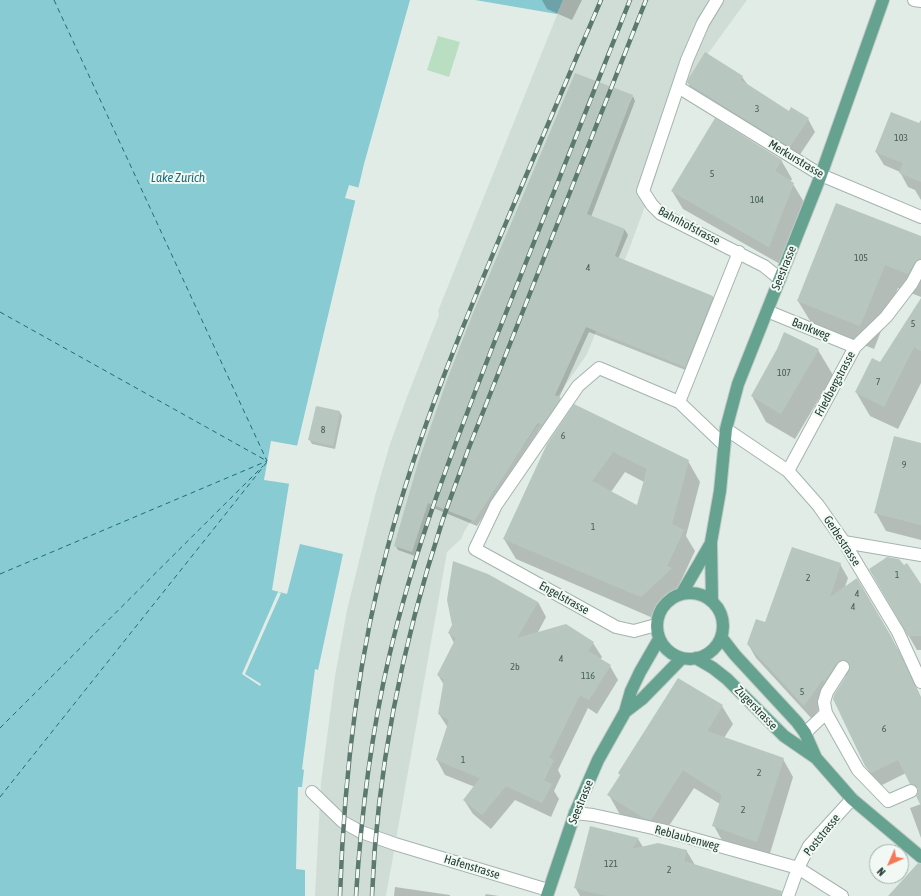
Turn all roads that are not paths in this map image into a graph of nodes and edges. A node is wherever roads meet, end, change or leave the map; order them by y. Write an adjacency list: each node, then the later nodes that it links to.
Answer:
1 (717, 0): 5 (street, Bahnhofstrasse)
2 (883, 0): 6 (main road, Seestrasse)
3 (914, 0): 4 (street)
4 (921, 1)
5 (678, 87): 6 (street, Merkurstrasse); 8 (street, Bahnhofstrasse)
6 (821, 175): 7 (street, Merkurstrasse); 10 (main road, Seestrasse)
7 (921, 217)
8 (739, 252): 10 (street); 13 (street)
9 (921, 266): 12 (street, Friedbergstrasse)
10 (780, 279): 11 (main road, Seestrasse)
11 (767, 311): 12 (street, Bankweg); 14 (main road, Seestrasse)
12 (855, 347): 16 (street, Friedbergstrasse)
13 (678, 402): 15 (street); 22 (street, Engelstrasse)
14 (726, 429): 15 (main road, Seestrasse); 16 (street, Gerbestrasse)
15 (724, 445): 17 (main road, Seestrasse)
16 (788, 471): 18 (street, Gerbestrasse)
17 (711, 542): 20 (main road, Seestrasse); 21 (main road, Seestrasse)
18 (844, 542): 19 (street); 28 (street, Gerbestrasse)
19 (921, 555)
20 (682, 593): 21 (main road); 22 (main road)
21 (712, 601): 23 (main road)
22 (656, 625): 24 (main road)
23 (721, 637): 26 (main road); 31 (main road, Zugerstrasse)
24 (659, 639): 25 (main road); 29 (main road, Seestrasse)
25 (682, 658): 26 (main road); 29 (main road, Seestrasse)
26 (696, 658): 32 (main road, Zugerstrasse)
27 (842, 667): 30 (street)
28 (921, 682)
29 (625, 712): 36 (main road, Seestrasse)
30 (826, 713): 31 (street); 33 (street)
31 (805, 733): 32 (main road, Zugerstrasse)
32 (816, 758): 35 (main road, Zugerstrasse)
33 (911, 791)
34 (312, 792): 39 (street, Hafenstrasse)
35 (852, 799): 37 (main road, Zugerstrasse); 38 (street, Poststrasse)
36 (575, 813): 38 (street, Reblaubenweg); 39 (main road, Seestrasse)
37 (921, 857)
38 (798, 868): 40 (street, Poststrasse); 41 (street, Reblaubenweg)
39 (548, 893)
40 (788, 896)
41 (842, 896)

